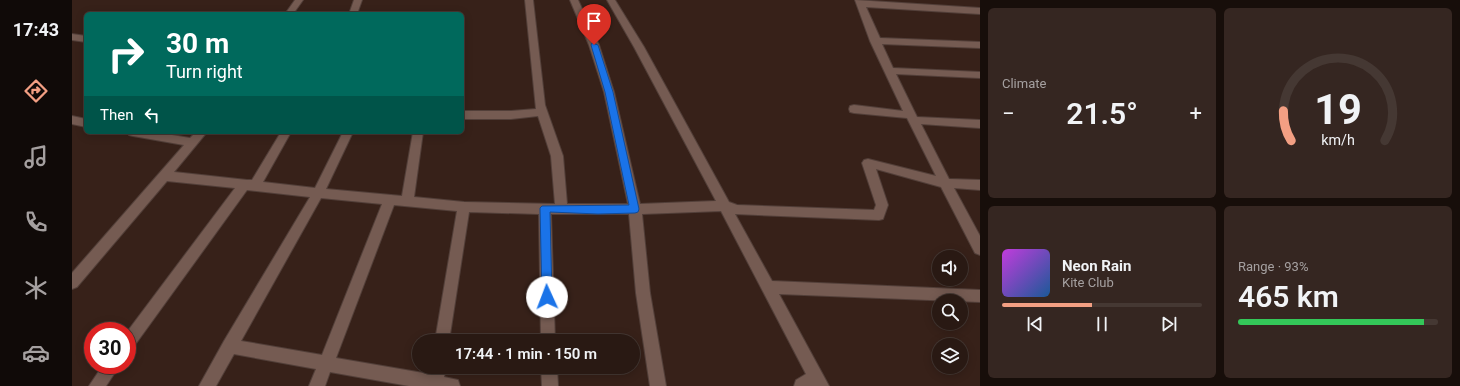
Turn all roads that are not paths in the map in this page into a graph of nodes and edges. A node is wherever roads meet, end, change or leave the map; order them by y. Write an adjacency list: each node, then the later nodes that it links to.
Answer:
1 (299, 0): 7 (street)
2 (358, 0): 8 (street)
3 (529, 0): 17 (street)
4 (574, 0): 40 (street)
5 (611, 0): 36 (street)
6 (860, 2): 9 (street); 12 (street)
7 (290, 12)
8 (354, 12)
9 (980, 12)
10 (72, 37): 11 (street)
11 (84, 39)
12 (875, 40): 13 (street); 14 (street)
13 (980, 45)
14 (890, 72): 15 (street); 19 (street)
15 (980, 75)
16 (854, 109): 19 (street)
17 (541, 112): 18 (street); 39 (street)
18 (464, 115)
19 (912, 118): 22 (street); 30 (street)
20 (72, 120): 21 (street)
21 (84, 123)
22 (980, 124)
23 (143, 134): 28 (street)
24 (200, 134): 28 (street)
25 (285, 134): 31 (street)
26 (347, 134): 33 (street)
27 (418, 134): 35 (street)
28 (193, 144): 29 (street)
29 (165, 176): 31 (street); 42 (street)
30 (946, 183): 32 (street); 36 (street); 41 (street)
31 (244, 185): 33 (street); 45 (street)
32 (980, 185)
33 (318, 193): 34 (street); 48 (street)
34 (390, 200): 35 (street); 49 (street)
35 (407, 201): 37 (street)
36 (724, 206): 40 (street); 43 (street)
37 (464, 207): 38 (street); 46 (street)
38 (545, 208): 39 (street); 47 (street)
39 (561, 209): 40 (street)
40 (635, 209): 60 (street)
41 (980, 249)
42 (72, 283)
43 (768, 287): 44 (street); 53 (street)
44 (980, 296)
45 (136, 332)
46 (443, 334)
47 (548, 334)
48 (229, 346): 49 (street); 56 (street)
49 (325, 364): 54 (street); 57 (street)
50 (106, 374): 55 (street)
51 (437, 374): 54 (street)
52 (549, 374): 59 (street)
53 (818, 381): 61 (street)
54 (435, 385): 58 (street)
55 (97, 386)
56 (207, 386)
57 (317, 386)
58 (452, 386)
59 (550, 386)
60 (658, 386)
61 (802, 386)

